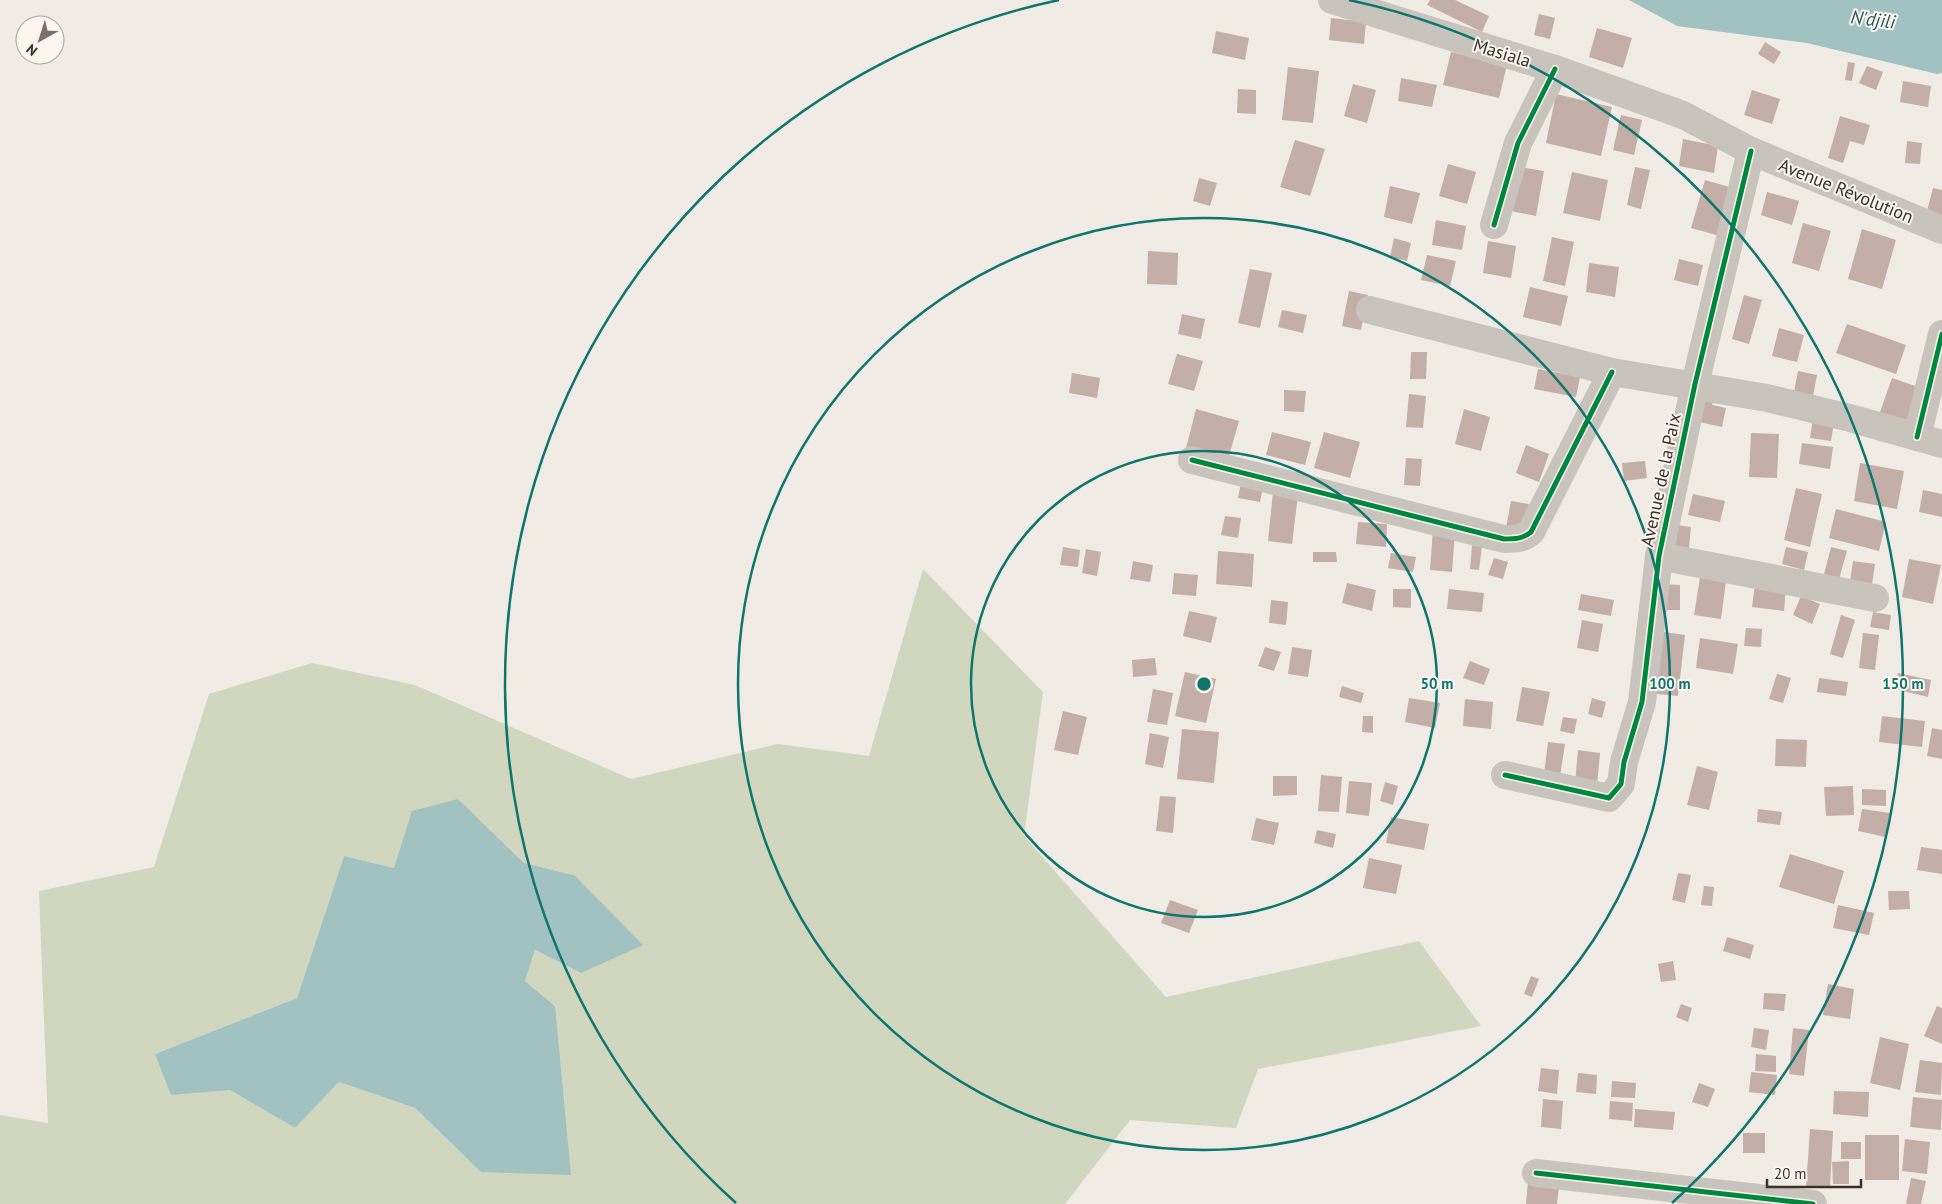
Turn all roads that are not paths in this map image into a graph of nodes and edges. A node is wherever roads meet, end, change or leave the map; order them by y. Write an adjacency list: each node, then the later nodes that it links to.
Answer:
1 (1332, 0): 2 (street, Masiala)
2 (1555, 70): 3 (street, Masiala); 4 (street)
3 (1751, 151): 5 (street, Avenue Révolution); 9 (street, Avenue de la Paix)
4 (1494, 225)
5 (1942, 230)
6 (1370, 310): 8 (street)
7 (1942, 334): 10 (street)
8 (1612, 372): 9 (street); 11 (street)
9 (1695, 384): 10 (street); 12 (street, Avenue de la Paix)
10 (1930, 441)
11 (1192, 460)
12 (1659, 556): 13 (street); 14 (street, Avenue de la Paix)
13 (1875, 598)
14 (1505, 774)
15 (1536, 1173): 16 (street)
16 (1813, 1204)

